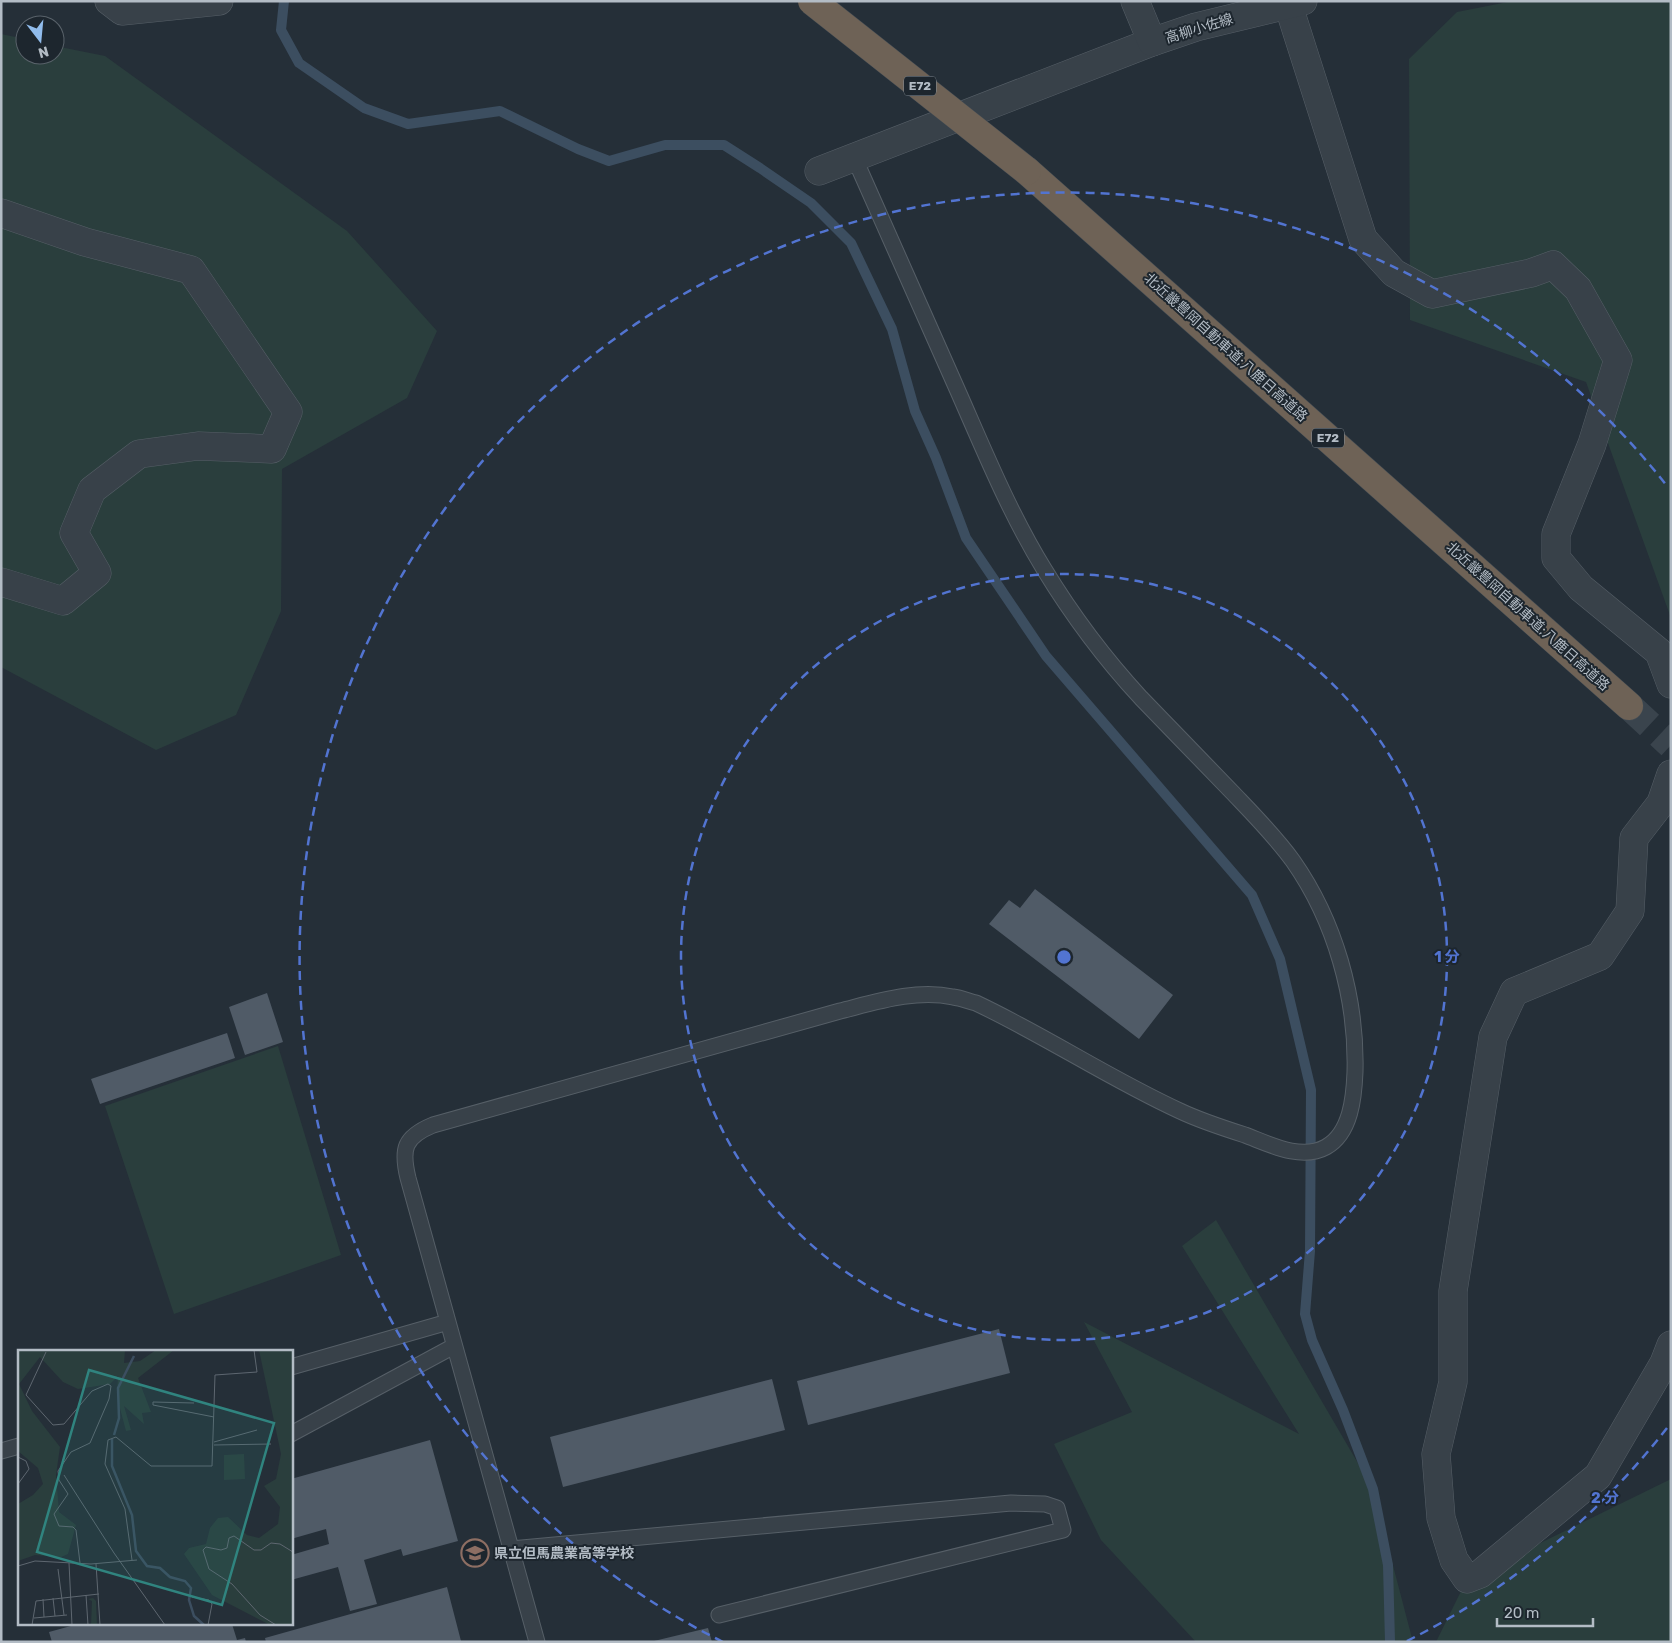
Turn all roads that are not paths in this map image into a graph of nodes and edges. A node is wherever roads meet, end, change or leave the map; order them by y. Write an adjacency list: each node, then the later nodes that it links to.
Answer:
1 (109, 1): 2 (street)
2 (219, 1)
3 (812, 1): 12 (highway, 北近畿豊岡自動車道;八鹿日高道路 / E72, bridge)
4 (1135, 1): 6 (street, 高柳小佐線)
5 (1295, 3): 6 (street, 高柳小佐線); 11 (street)
6 (1152, 42): 7 (street)
7 (854, 157): 8 (street); 14 (lane)
8 (820, 171)
9 (1, 213): 10 (street)
10 (1, 582)
11 (1671, 684)
12 (1629, 706)
13 (1671, 774): 15 (street)
14 (448, 1322): 16 (lane); 17 (lane)
15 (1671, 1344)
16 (454, 1346): 18 (lane); 21 (lane)
17 (292, 1367)
18 (292, 1433)
19 (18, 1446): 20 (lane)
20 (1, 1451)
21 (511, 1549): 22 (lane); 23 (lane)
22 (719, 1615)
23 (537, 1642)

